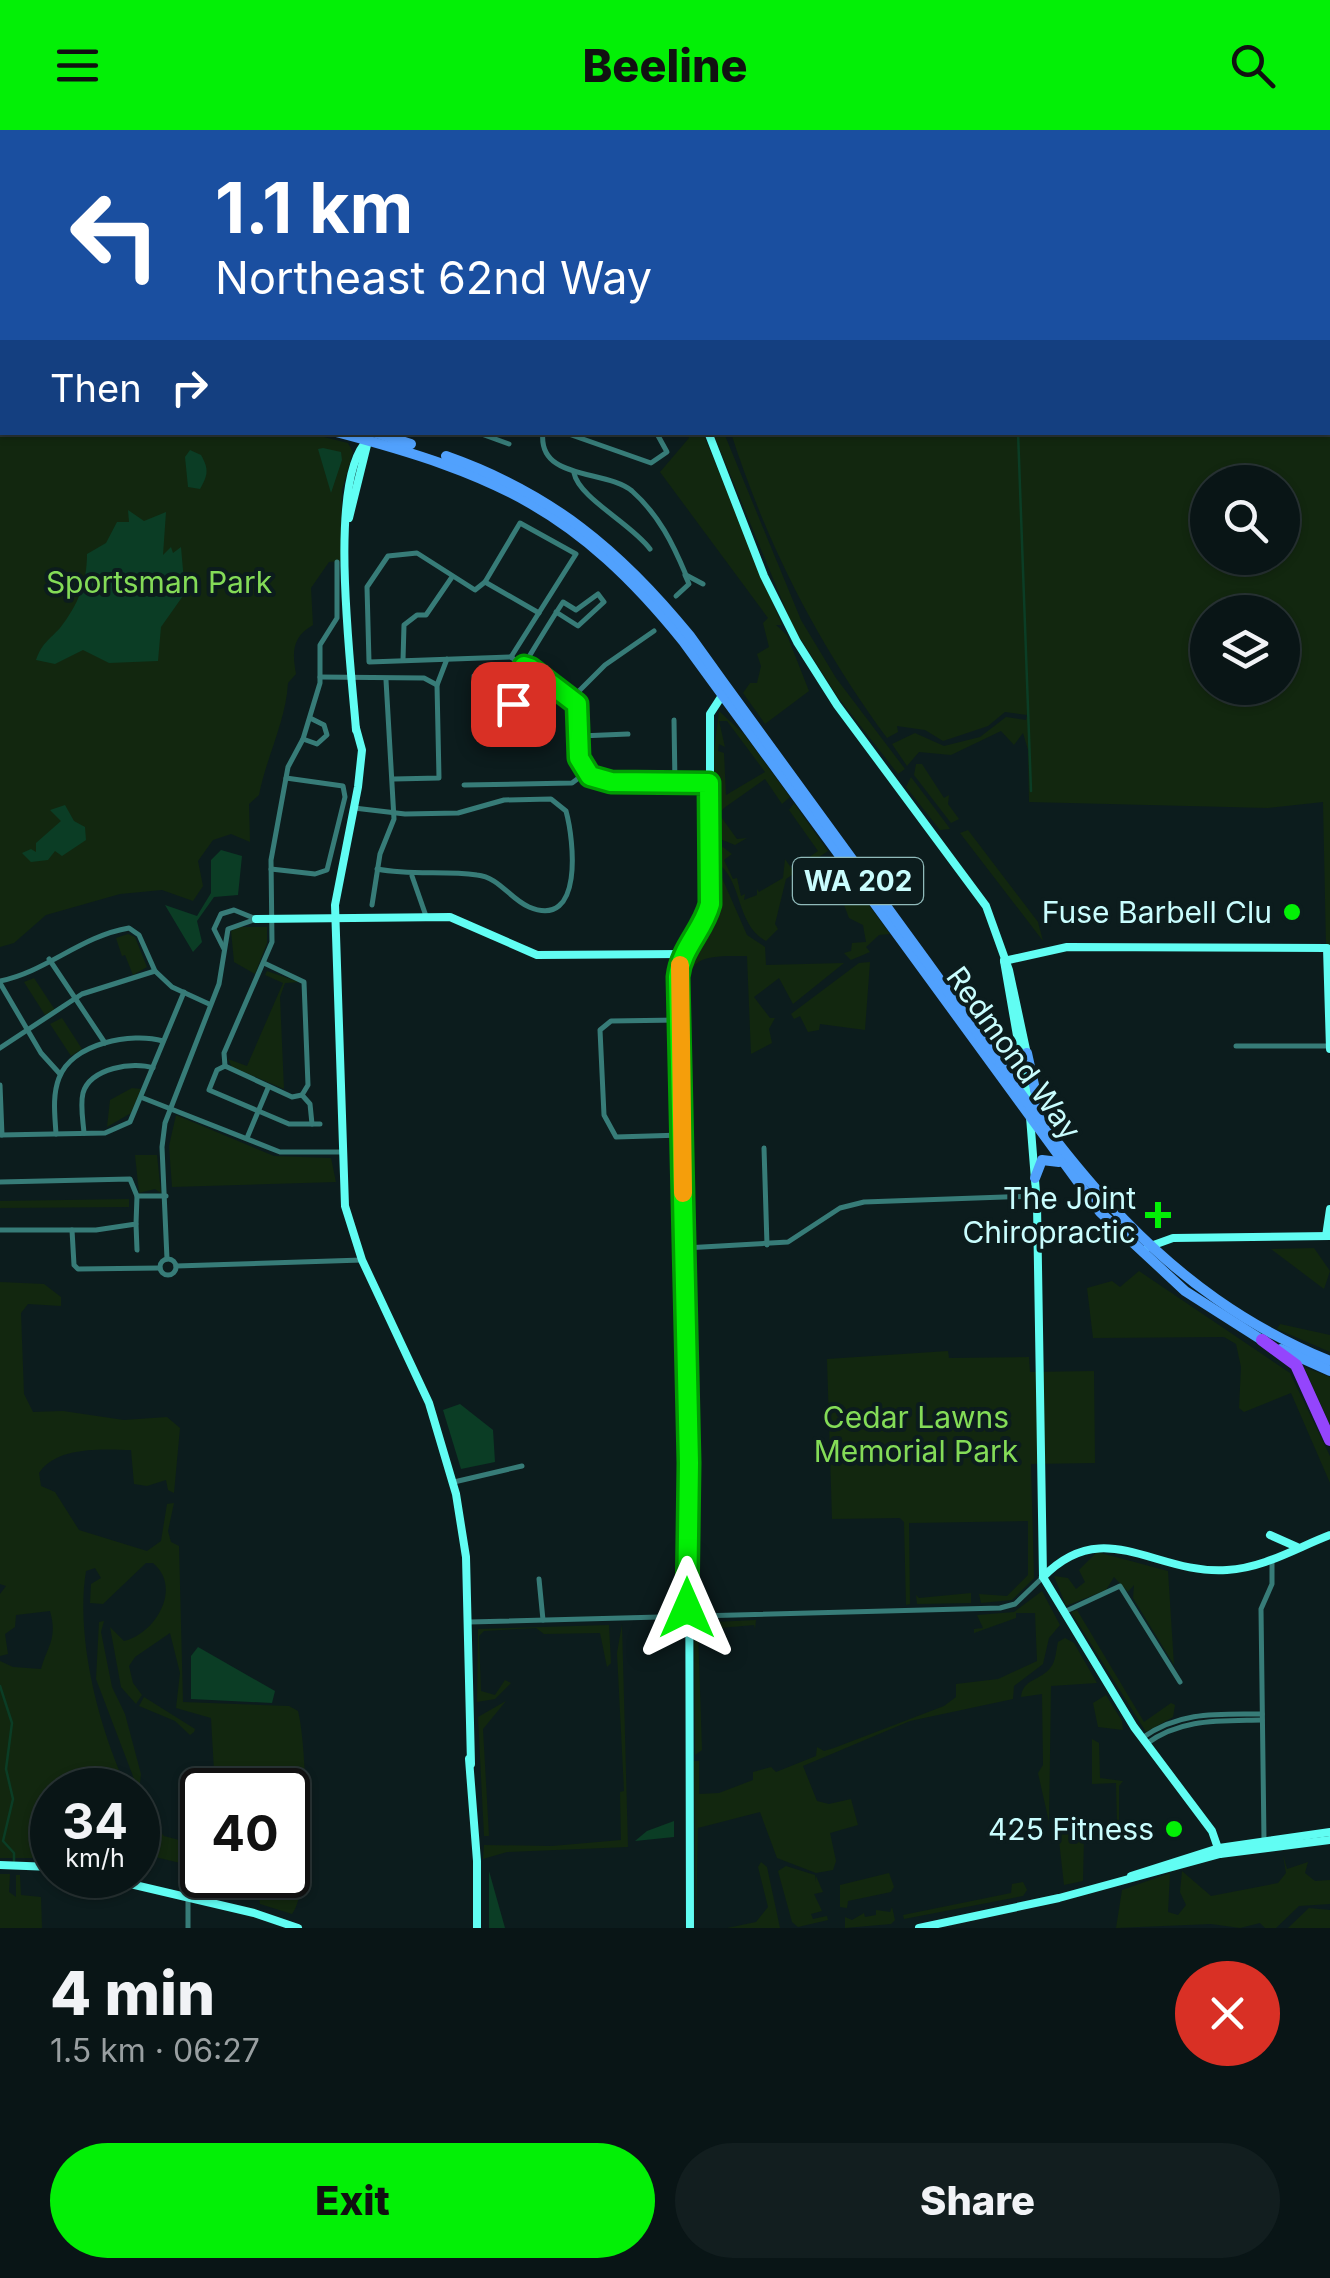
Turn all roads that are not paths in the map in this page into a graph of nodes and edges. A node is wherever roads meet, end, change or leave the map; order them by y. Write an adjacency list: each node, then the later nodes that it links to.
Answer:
1 (371, 435): 25 (street); 28 (main road, WA 202)
2 (483, 435): 7 (street)
3 (544, 435): 8 (street)
4 (572, 435): 5 (street)
5 (658, 435)
6 (709, 435): 57 (street)
7 (508, 444)
8 (574, 473): 9 (street); 11 (street)
9 (650, 549)
10 (337, 562): 24 (street)
11 (684, 572): 14 (street); 15 (street)
12 (453, 576): 13 (street); 21 (street); 21 (street)
13 (485, 582): 17 (street); 17 (street)
14 (703, 584)
15 (676, 596)
16 (556, 612): 16 (street); 22 (street)
17 (539, 613): 19 (street)
18 (654, 630): 31 (street)
19 (511, 658): 20 (street); 22 (street)
20 (447, 659): 21 (street); 27 (street)
21 (403, 660)
22 (524, 666): 30 (street); 31 (street)
23 (474, 676): 29 (street)
24 (320, 677): 25 (street); 32 (street)
25 (350, 677): 26 (street); 43 (street)
26 (386, 680): 27 (street); 39 (street)
27 (437, 685): 39 (street)
28 (724, 691): 40 (street); 63 (main road, Redmond Way / WA 202); 66 (main road, Redmond Way / WA 202)
29 (479, 698): 30 (street); 30 (street)
30 (504, 698)
31 (570, 700): 35 (street)
32 (310, 718): 36 (street); 36 (street)
33 (674, 720): 41 (street)
34 (628, 734): 35 (street)
35 (575, 736): 37 (street)
36 (303, 739): 38 (street)
37 (583, 774): 41 (street); 42 (street)
38 (286, 778): 46 (street); 46 (street)
39 (394, 779): 44 (street)
40 (709, 783): 41 (street); 55 (street)
41 (674, 784)
42 (464, 785)
43 (354, 811): 44 (street); 51 (street)
44 (394, 812): 45 (street); 47 (street)
45 (377, 868): 47 (street); 48 (street)
46 (270, 869): 50 (street)
47 (412, 876): 49 (street)
48 (372, 905)
49 (426, 916): 51 (street); 55 (street)
50 (271, 918): 51 (street); 52 (street); 58 (street)
51 (335, 918): 96 (street)
52 (256, 919): 54 (street); 54 (street)
53 (1328, 947): 57 (street); 71 (street)
54 (225, 951): 64 (street)
55 (682, 954): 65 (street)
56 (49, 959): 59 (street); 60 (street); 62 (street)
57 (1004, 960): 73 (street)
58 (264, 963): 76 (street); 81 (street)
59 (155, 971): 61 (street); 62 (street)
60 (0, 982): 67 (street)
61 (184, 992): 64 (street); 68 (street)
62 (76, 999): 67 (street); 69 (street)
63 (946, 1000): 66 (main road); 86 (main road, Redmond Way / WA 202)
64 (209, 1004): 84 (street)
65 (679, 1020): 93 (street); 93 (street)
66 (972, 1024): 75 (main road, Redmond Way / WA 202)
67 (27, 1029): 72 (street); 78 (street)
68 (164, 1042): 69 (street); 77 (street)
69 (105, 1043): 78 (street)
70 (1236, 1046): 71 (street)
71 (1329, 1047)
72 (1, 1048): 74 (street)
73 (1023, 1053): 75 (main road); 83 (street); 89 (main road)
74 (0, 1058)
75 (1000, 1063): 83 (main road, Redmond Way / WA 202)
76 (225, 1066): 80 (street); 85 (street)
77 (154, 1068): 82 (street); 90 (street)
78 (60, 1074): 92 (street)
79 (0, 1086): 91 (street)
80 (268, 1088): 81 (street); 85 (street)
81 (302, 1095): 87 (street)
82 (143, 1098): 84 (street); 90 (street)
83 (1029, 1103): 86 (street); 89 (main road, Redmond Way / WA 202)
84 (172, 1106): 94 (street); 101 (street)
85 (258, 1111): 87 (street); 94 (street)
86 (1030, 1120): 97 (main road, Redmond Way / WA 202); 98 (street)
87 (312, 1124): 88 (street)
88 (320, 1124)
89 (1046, 1126): 110 (main road, Redmond Way / WA 202)
90 (84, 1133): 92 (street)
91 (1, 1134): 92 (street)
92 (56, 1134)
93 (682, 1135): 109 (street)
94 (246, 1138): 96 (street)
95 (764, 1148): 108 (street)
96 (342, 1152): 113 (street)
97 (1064, 1165): 98 (main road); 110 (main road, Redmond Way / WA 202)
98 (1035, 1178): 102 (street)
99 (0, 1182): 100 (street)
100 (137, 1196): 101 (street); 104 (street)
101 (166, 1196): 112 (street)
102 (1035, 1196): 108 (street); 124 (street)
103 (1330, 1209): 107 (street)
104 (136, 1224): 106 (street); 111 (street)
105 (0, 1230): 106 (street)
106 (72, 1230): 115 (street)
107 (1328, 1236): 110 (street)
108 (767, 1245): 109 (street)
109 (685, 1248): 131 (street)
110 (1144, 1249): 116 (main road, Redmond Way / WA 202); 117 (main road, Redmond Way / WA 202)
111 (137, 1250)
112 (168, 1259): 114 (street); 115 (street)
113 (362, 1260): 114 (street); 121 (street)
114 (176, 1266): 115 (street)
115 (160, 1268)
116 (1262, 1340): 118 (main road, Redmond Way / WA 202); 119 (highway)
117 (1330, 1361)
118 (1330, 1371)
119 (1330, 1440)
120 (522, 1466): 121 (street)
121 (452, 1487): 133 (street)
122 (1270, 1534): 125 (street)
123 (1330, 1535): 125 (street)
124 (1040, 1542): 126 (street); 128 (street)
125 (1301, 1547): 127 (street)
126 (1068, 1555): 127 (street); 128 (street)
127 (1272, 1560): 135 (street)
128 (1043, 1576): 130 (street); 131 (street)
129 (538, 1579): 132 (street)
130 (1064, 1612): 134 (street); 136 (street)
131 (687, 1616): 132 (street); 148 (street)
132 (542, 1620): 133 (street)
133 (466, 1622): 147 (street)
134 (1180, 1682)
135 (1262, 1717): 136 (street); 138 (street)
136 (1144, 1741): 140 (street)
137 (1330, 1832): 138 (street)
138 (1264, 1840): 140 (street)
139 (1330, 1840): 140 (street)
140 (1219, 1851): 149 (street)
141 (0, 1865): 142 (street)
142 (30, 1865)
143 (188, 1898): 145 (street)
144 (192, 1898): 146 (street)
145 (188, 1928)
146 (298, 1928)
147 (476, 1928)
148 (690, 1928)
149 (920, 1928)

